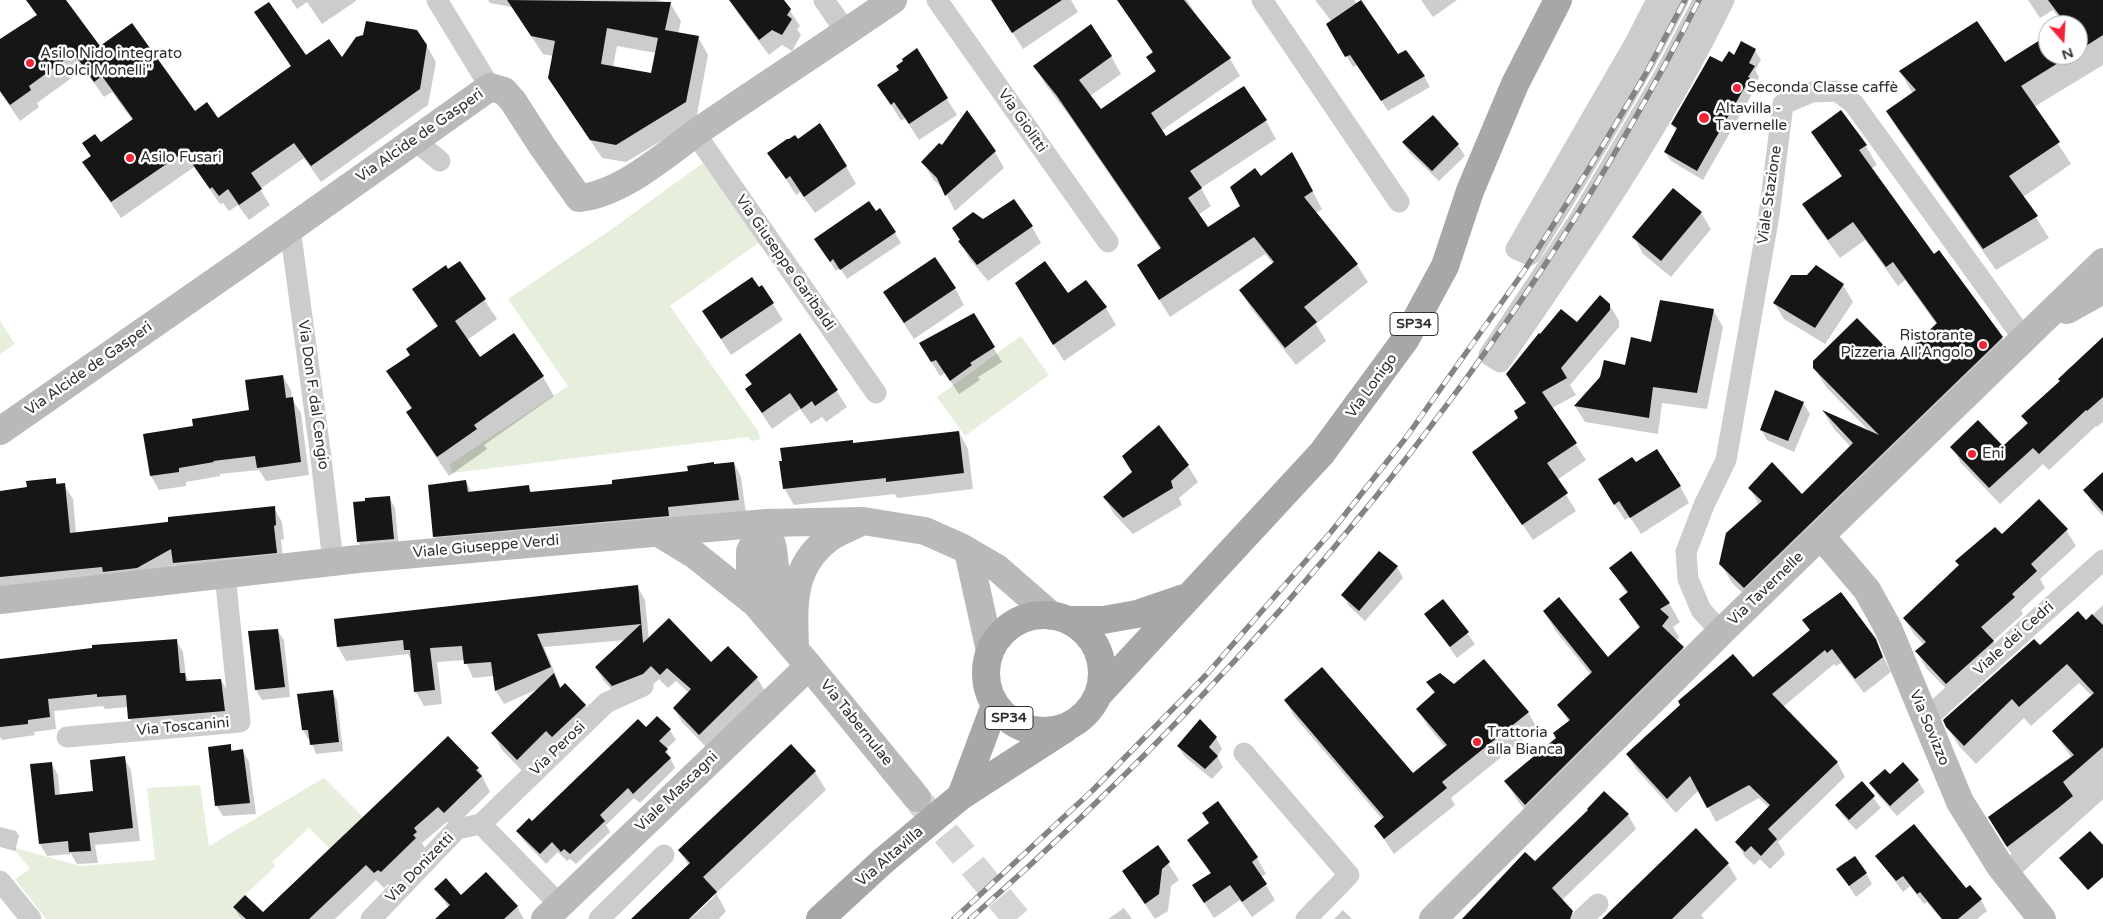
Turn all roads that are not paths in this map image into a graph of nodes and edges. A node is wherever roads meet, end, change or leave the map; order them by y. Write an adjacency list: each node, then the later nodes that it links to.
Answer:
1 (437, 0): 12 (street)
2 (824, 0): 11 (street)
3 (893, 0): 11 (street, Via Alcide de Gasperi)
4 (937, 0): 18 (street, Via Giolitti)
5 (1262, 0): 16 (street)
6 (1558, 0): 32 (main road, Via Lonigo / SP34)
7 (1657, 0): 8 (street)
8 (1678, 0)
9 (1704, 0): 10 (street)
10 (1724, 0)
11 (846, 32): 13 (street, Via Alcide de Gasperi)
12 (490, 87): 13 (street, Via Alcide de Gasperi); 14 (street, Via Alcide de Gasperi)
13 (695, 133): 22 (street, Via Giuseppe Garibaldi)
14 (414, 140): 15 (street); 17 (street, Via Alcide de Gasperi)
15 (440, 161)
16 (1399, 202)
17 (290, 228): 23 (street, Via Alcide de Gasperi); 30 (street, Via Don F. dal Cengio)
18 (1108, 242)
19 (2103, 262): 21 (street, Via Tavernelle)
20 (2103, 290): 21 (street)
21 (2028, 334): 27 (street, Via Tavernelle); 36 (street, Viale Stazione)
22 (876, 393)
23 (0, 431)
24 (863, 521): 25 (street, Viale Giuseppe Verdi); 28 (street, Viale Giuseppe Verdi); 38 (street)
25 (766, 523): 26 (street, Viale Giuseppe Verdi); 34 (street); 38 (street, Via Tabernulae)
26 (657, 532): 30 (street, Viale Giuseppe Verdi); 34 (street, Via Tabernulae)
27 (1821, 536): 36 (street, Via Tavernelle); 42 (street, Via Sovizzo)
28 (968, 551): 35 (street, Viale Giuseppe Verdi); 37 (street)
29 (2103, 560): 42 (street, Viale dei Cedri)
30 (333, 562): 31 (street, Viale Giuseppe Verdi)
31 (225, 574): 33 (street, Viale Giuseppe Verdi); 44 (street, Via Toscanini)
32 (1188, 597): 35 (main road, Via Lonigo / SP34); 40 (main road, Via Lonigo / SP34)
33 (0, 600)
34 (755, 603): 38 (street, Via Tabernulae)
35 (1060, 618): 37 (main road, SP34); 40 (main road, SP34)
36 (1721, 632): 60 (street, Via Tavernelle)
37 (990, 651): 41 (main road, SP34)
38 (802, 657): 48 (street, Via Tabernulae); 54 (street, Viale Mascagni)
39 (644, 686): 49 (street, Via Perosi)
40 (1098, 694): 43 (main road, SP34)
41 (995, 705): 43 (main road, SP34); 47 (main road, Via Altavilla / SP34)
42 (1926, 719): 51 (street, Via Sovizzo)
43 (1070, 725): 47 (main road, Via Altavilla / SP34)
44 (67, 737)
45 (1244, 753): 59 (street)
46 (2103, 785): 51 (street)
47 (961, 796): 58 (main road, Via Altavilla / SP34, bridge)
48 (917, 798)
49 (481, 824): 54 (street); 56 (street, Via Donizetti)
50 (664, 855): 57 (street)
51 (2006, 873): 62 (street, Via Sovizzo)
52 (0, 881): 55 (street)
53 (1598, 904): 61 (street)
54 (553, 912)
55 (31, 919)
56 (371, 919)
57 (599, 919)
58 (820, 919)
59 (1306, 919)
60 (1433, 919)
61 (1582, 919)
62 (2042, 919)

